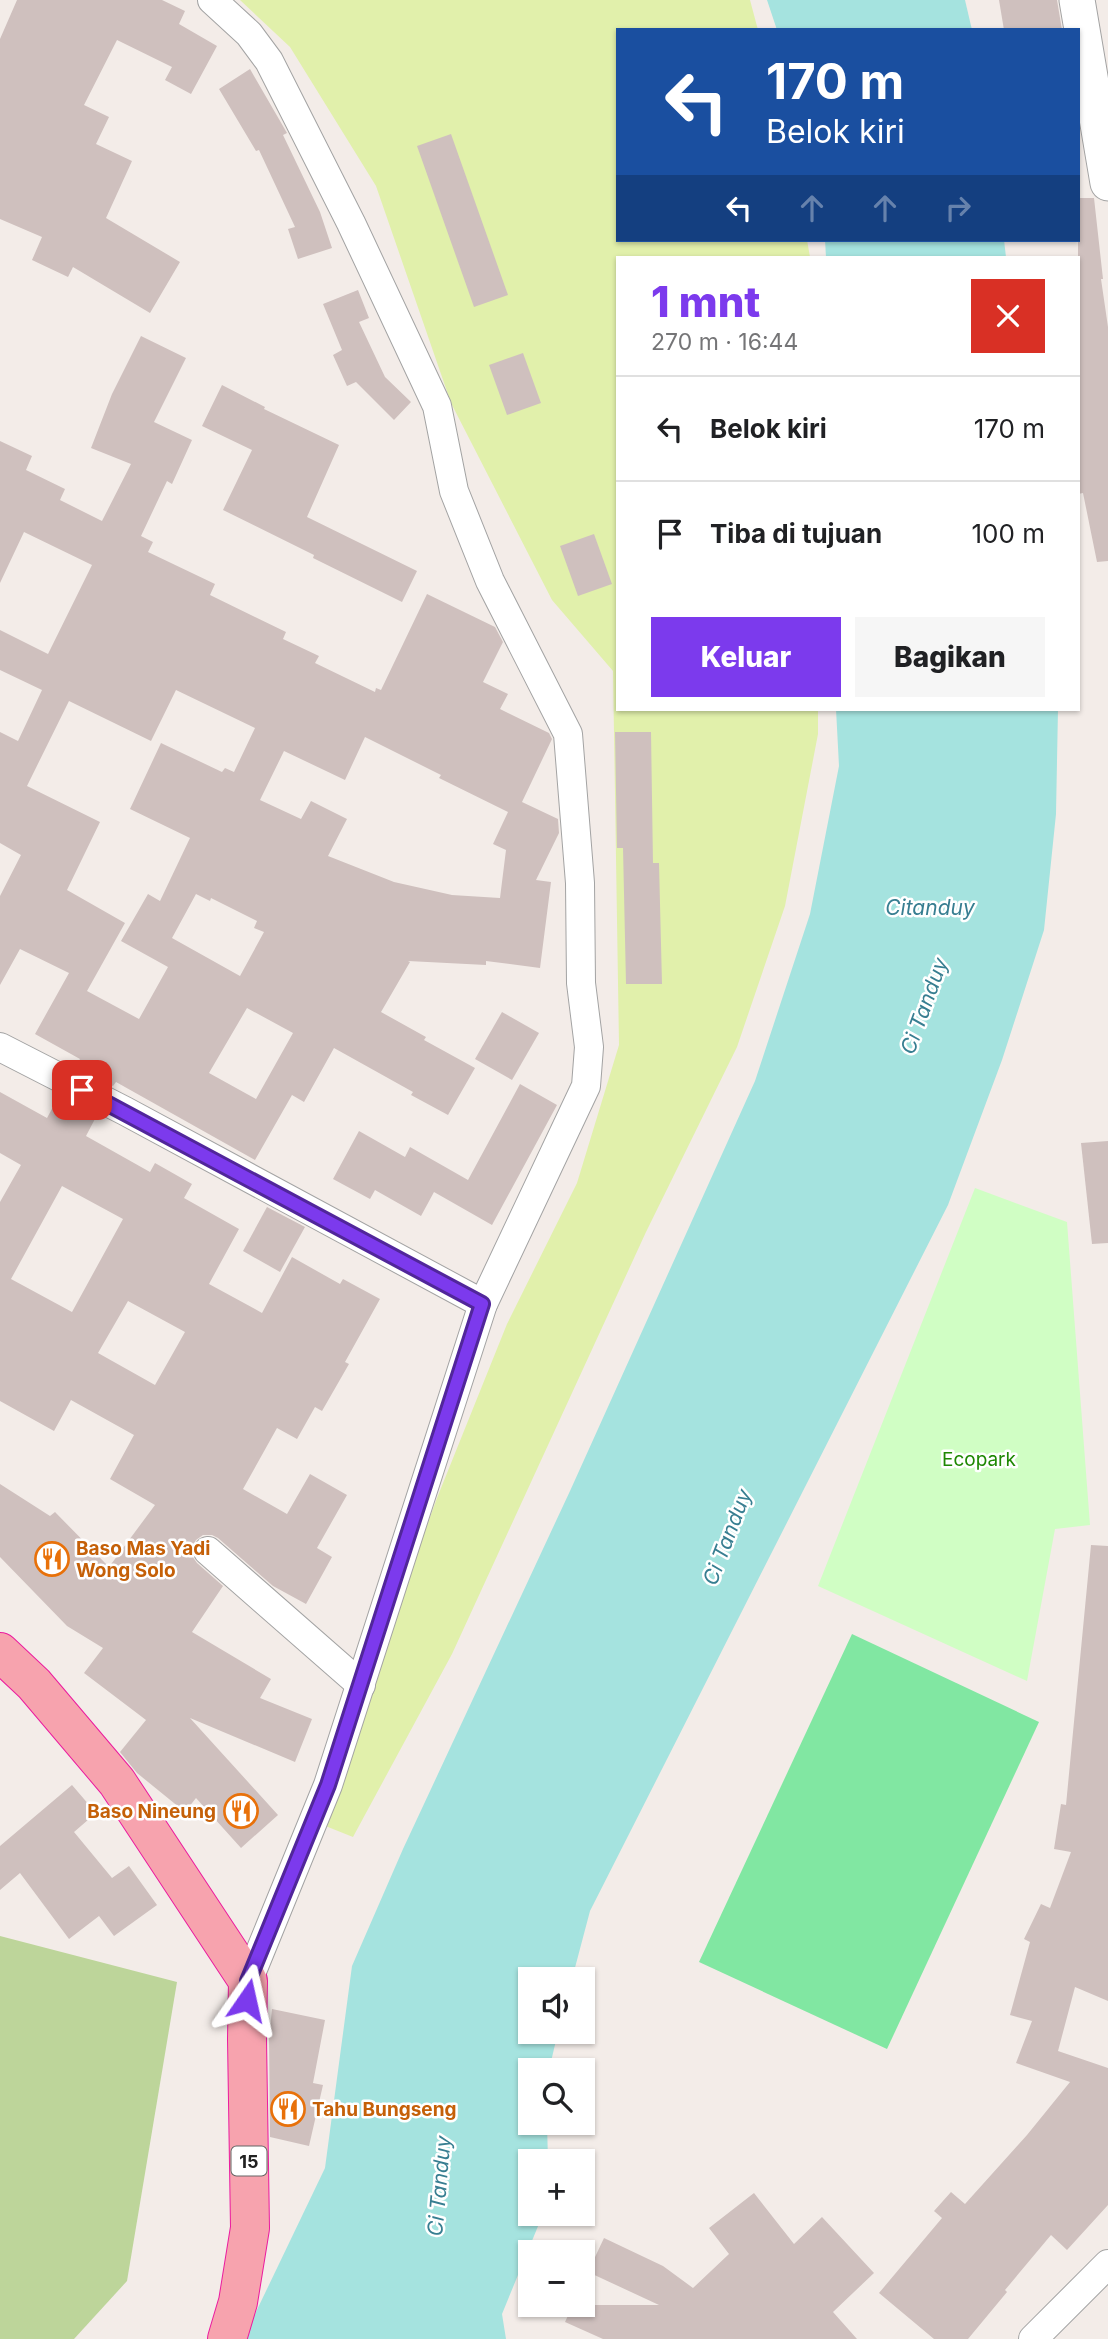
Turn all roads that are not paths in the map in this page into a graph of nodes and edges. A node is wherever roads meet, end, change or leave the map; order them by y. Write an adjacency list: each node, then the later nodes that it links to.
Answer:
1 (212, 0): 5 (street)
2 (1077, 0): 3 (street)
3 (1108, 183)
4 (0, 1047): 5 (street)
5 (482, 1304): 8 (street)
6 (208, 1551): 8 (street)
7 (0, 1652): 9 (highway)
8 (361, 1685): 9 (street)
9 (248, 1981): 11 (highway, 15)
10 (1108, 2264): 12 (street)
11 (228, 2339)
12 (1032, 2339)

